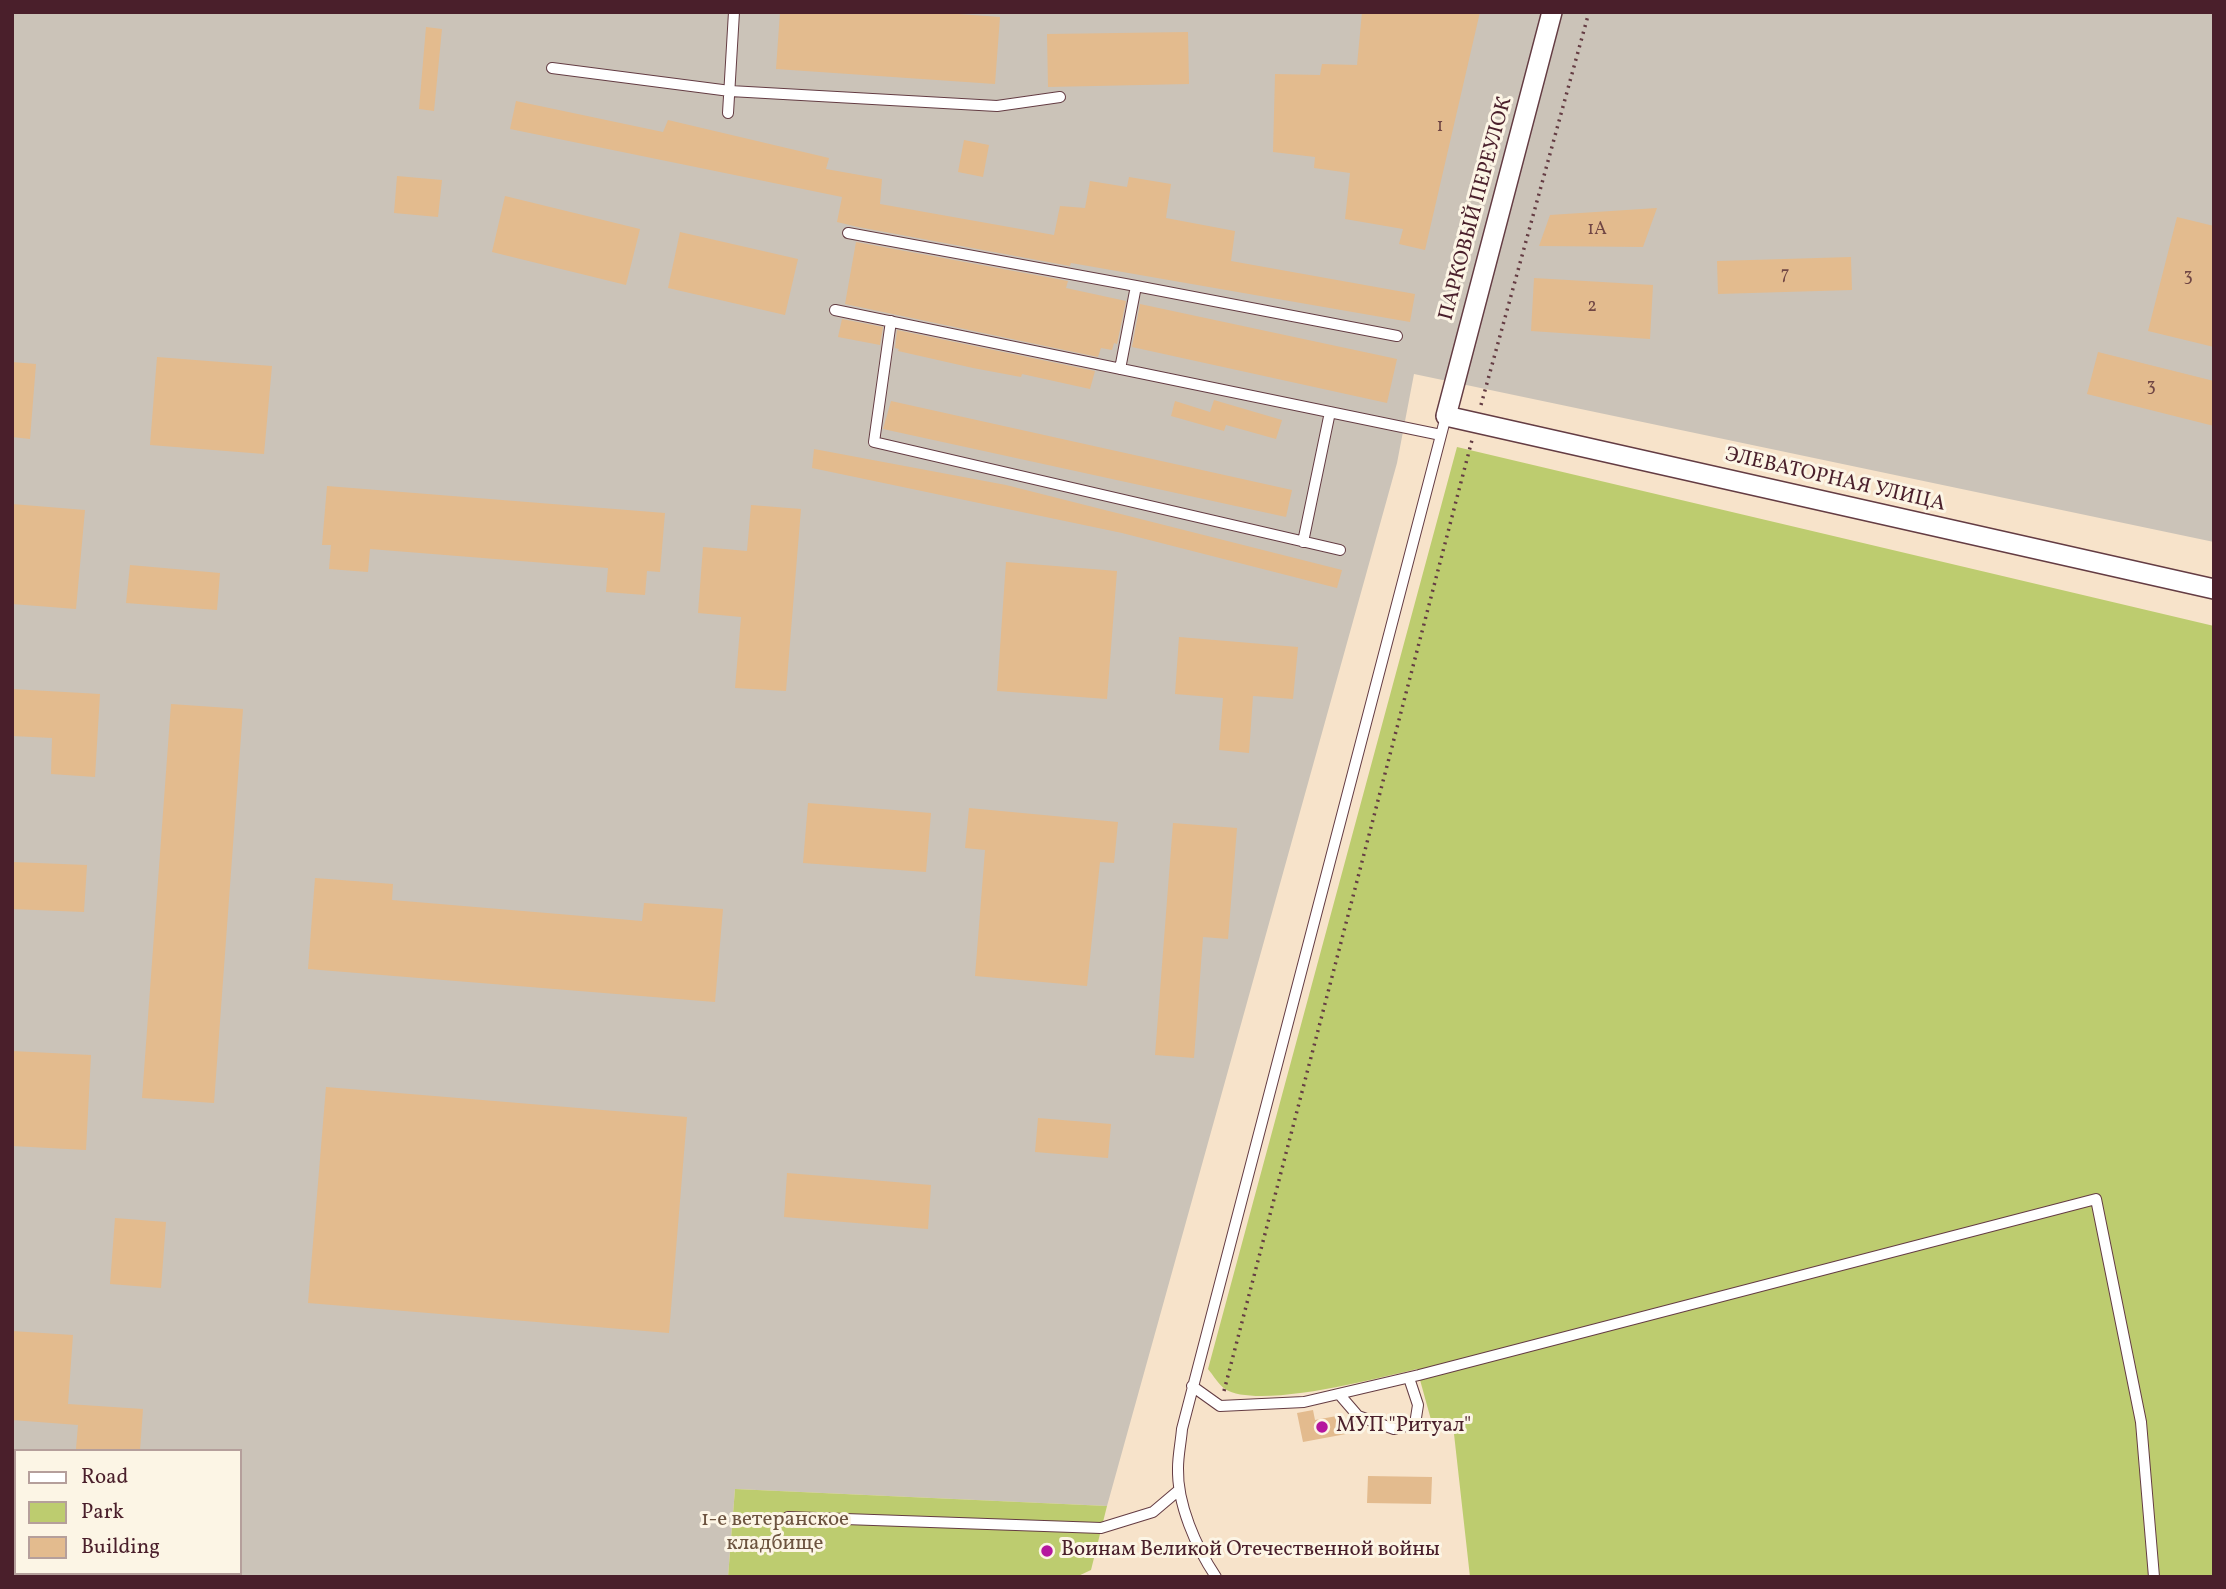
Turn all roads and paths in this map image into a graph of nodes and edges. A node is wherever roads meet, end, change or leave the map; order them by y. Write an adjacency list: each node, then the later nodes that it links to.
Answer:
1 (734, 12): 5 (lane)
2 (1552, 12): 16 (street, ПАРКОВЫЙ ПЕРЕУЛОК)
3 (1589, 12): 15 (path)
4 (552, 68): 5 (lane)
5 (730, 90): 6 (lane); 7 (lane)
6 (1060, 97)
7 (728, 113)
8 (848, 233): 9 (lane)
9 (1136, 286): 12 (lane); 13 (lane)
10 (835, 310): 11 (lane)
11 (891, 321): 13 (lane); 17 (lane)
12 (1397, 336)
13 (1120, 369): 14 (lane)
14 (1330, 412): 16 (lane); 17 (lane)
15 (1476, 424): 16 (street, ЭЛЕВАТОРНАЯ УЛИЦА); 19 (street, ЭЛЕВАТОРНАЯ УЛИЦА); 23 (path)
16 (1443, 426): 21 (lane)
17 (1303, 542): 18 (lane)
18 (1340, 550)
19 (2214, 589)
20 (1409, 1378): 22 (lane); 22 (lane); 27 (lane)
21 (1192, 1386): 23 (lane); 24 (lane)
22 (1339, 1394): 23 (lane)
23 (1220, 1406)
24 (1179, 1490): 25 (lane); 26 (lane)
25 (788, 1517)
26 (1216, 1577)
27 (2154, 1577)

